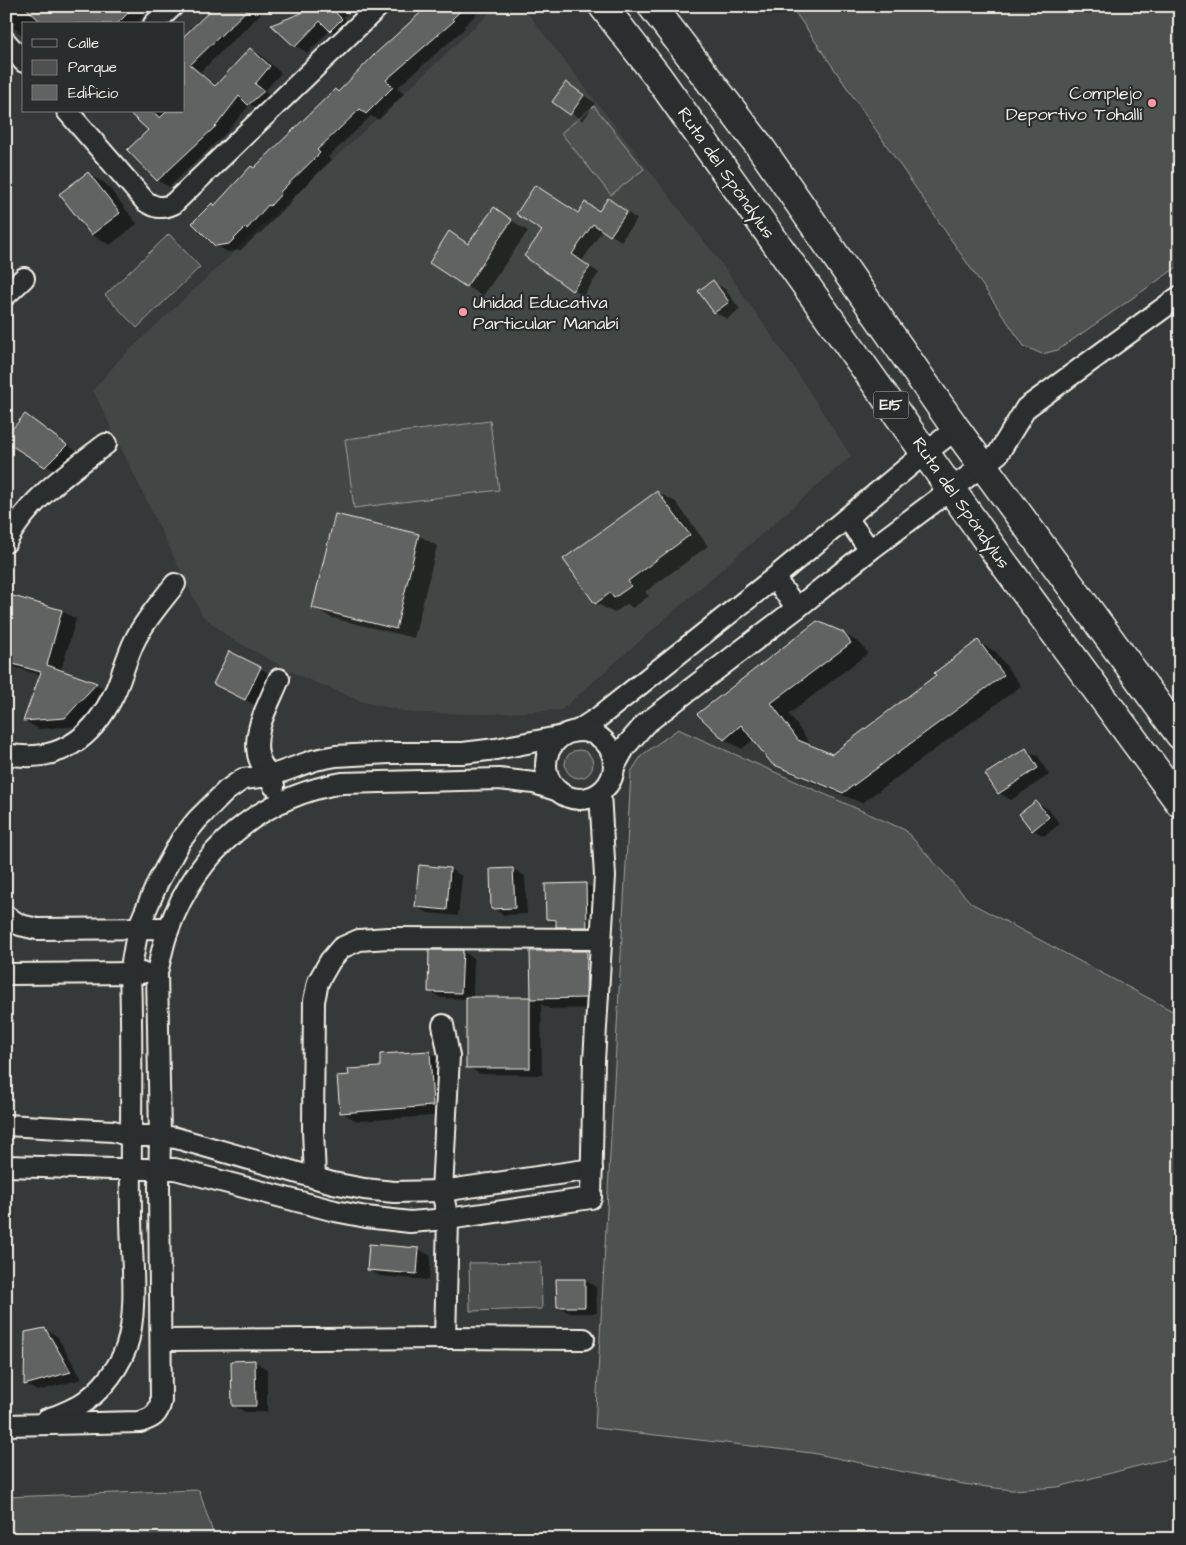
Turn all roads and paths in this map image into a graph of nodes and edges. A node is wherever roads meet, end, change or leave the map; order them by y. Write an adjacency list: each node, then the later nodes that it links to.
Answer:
1 (172, 6): 5 (street)
2 (379, 6): 8 (street)
3 (603, 6): 14 (highway, Ruta del Spóndylus / E15)
4 (652, 6): 12 (highway, E15)
5 (156, 22)
6 (6, 42): 7 (street)
7 (22, 60)
8 (68, 112)
9 (24, 278): 10 (street)
10 (6, 296)
11 (1180, 296): 15 (street)
12 (956, 429): 14 (street); 15 (highway, E15)
13 (106, 444): 18 (street)
14 (925, 453): 16 (highway, Ruta del Spóndylus / E15); 17 (street)
15 (983, 464): 16 (street); 25 (highway, E15)
16 (951, 489): 19 (street); 35 (highway, Ruta del Spóndylus / E15)
17 (847, 518): 19 (street); 20 (street)
18 (6, 542)
19 (870, 550): 22 (street)
20 (774, 578): 22 (street); 24 (street)
21 (175, 584): 28 (street)
22 (798, 608): 29 (street)
23 (279, 679): 30 (street)
24 (579, 730): 26 (street); 29 (street)
25 (1180, 735)
26 (558, 737): 27 (street); 32 (street)
27 (389, 753): 30 (street); 31 (street)
28 (6, 754)
29 (614, 765): 33 (street)
30 (270, 776): 34 (street); 37 (street)
31 (392, 782): 32 (street); 34 (street)
32 (556, 790): 33 (street)
33 (600, 794): 39 (street)
34 (279, 802): 38 (street)
35 (1180, 803)
36 (6, 916): 37 (street)
37 (138, 928): 38 (street); 41 (street)
38 (168, 928): 40 (street)
39 (601, 939): 49 (street); 51 (street)
40 (157, 972): 41 (street); 46 (street)
41 (130, 973): 42 (street); 45 (street)
42 (6, 974)
43 (443, 1025): 52 (street)
44 (6, 1125): 45 (street)
45 (131, 1136): 46 (street); 48 (street)
46 (160, 1136): 50 (street); 51 (street)
47 (6, 1166): 48 (street)
48 (130, 1169): 50 (street); 55 (street)
49 (592, 1169): 52 (street); 54 (street)
50 (159, 1170): 53 (street); 56 (street)
51 (312, 1177): 52 (street); 53 (street)
52 (442, 1191): 54 (street)
53 (304, 1203): 54 (street)
54 (448, 1219): 57 (street)
55 (131, 1251): 56 (street); 60 (street)
56 (160, 1251): 58 (street)
57 (445, 1338): 58 (street); 59 (street)
58 (162, 1340): 60 (street)
59 (584, 1340)
60 (33, 1424): 61 (street)
61 (6, 1425)

